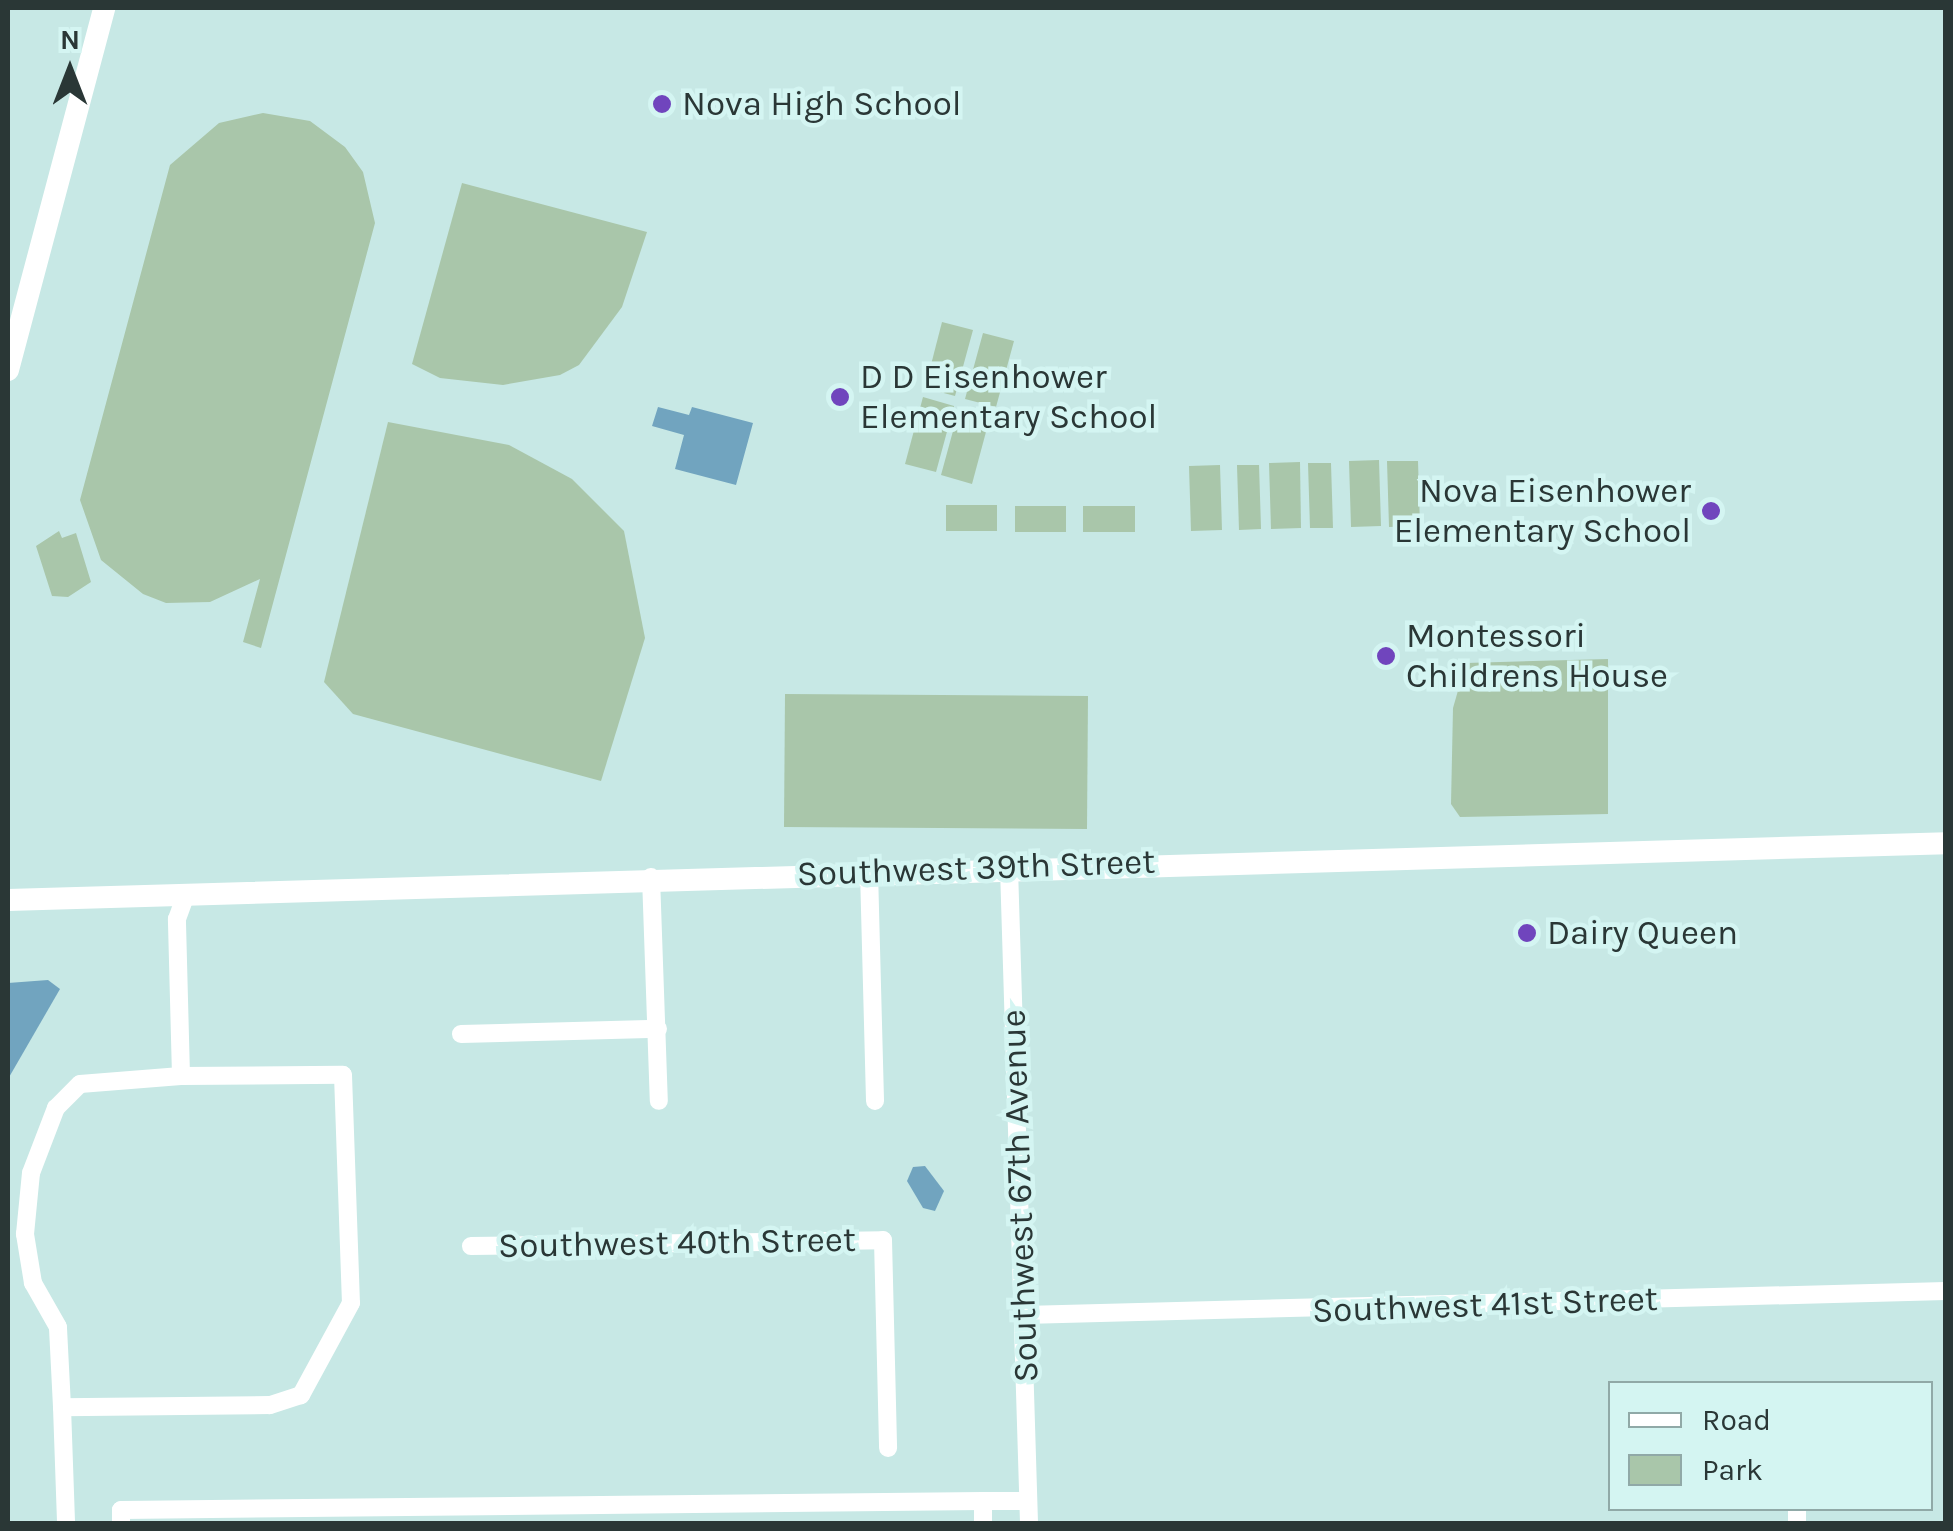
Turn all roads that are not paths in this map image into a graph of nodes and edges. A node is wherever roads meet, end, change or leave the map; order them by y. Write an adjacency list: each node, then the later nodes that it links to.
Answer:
1 (104, 8): 2 (street)
2 (8, 370)
3 (1946, 843): 4 (street, Southwest 39th Street)
4 (1009, 868): 5 (street, Southwest 39th Street); 16 (street, Southwest 67th Avenue)
5 (869, 871): 6 (street, Southwest 39th Street); 13 (street)
6 (652, 876): 7 (street, Southwest 39th Street); 9 (street)
7 (186, 894): 8 (street, Southwest 39th Street); 11 (street)
8 (8, 900)
9 (658, 1029): 10 (street); 12 (street)
10 (462, 1034)
11 (181, 1076): 17 (street); 17 (street)
12 (659, 1101)
13 (875, 1101)
14 (471, 1246): 18 (street, Southwest 40th Street)
15 (1946, 1291): 16 (street, Southwest 41st Street)
16 (1024, 1315): 20 (street, Southwest 67th Avenue)
17 (62, 1407): 22 (street)
18 (888, 1448)
19 (983, 1500): 20 (street); 21 (street); 24 (street)
20 (1028, 1500): 25 (street, Southwest 67th Avenue)
21 (578, 1515): 23 (street)
22 (66, 1524)
23 (121, 1524)
24 (983, 1524)
25 (1029, 1524)

